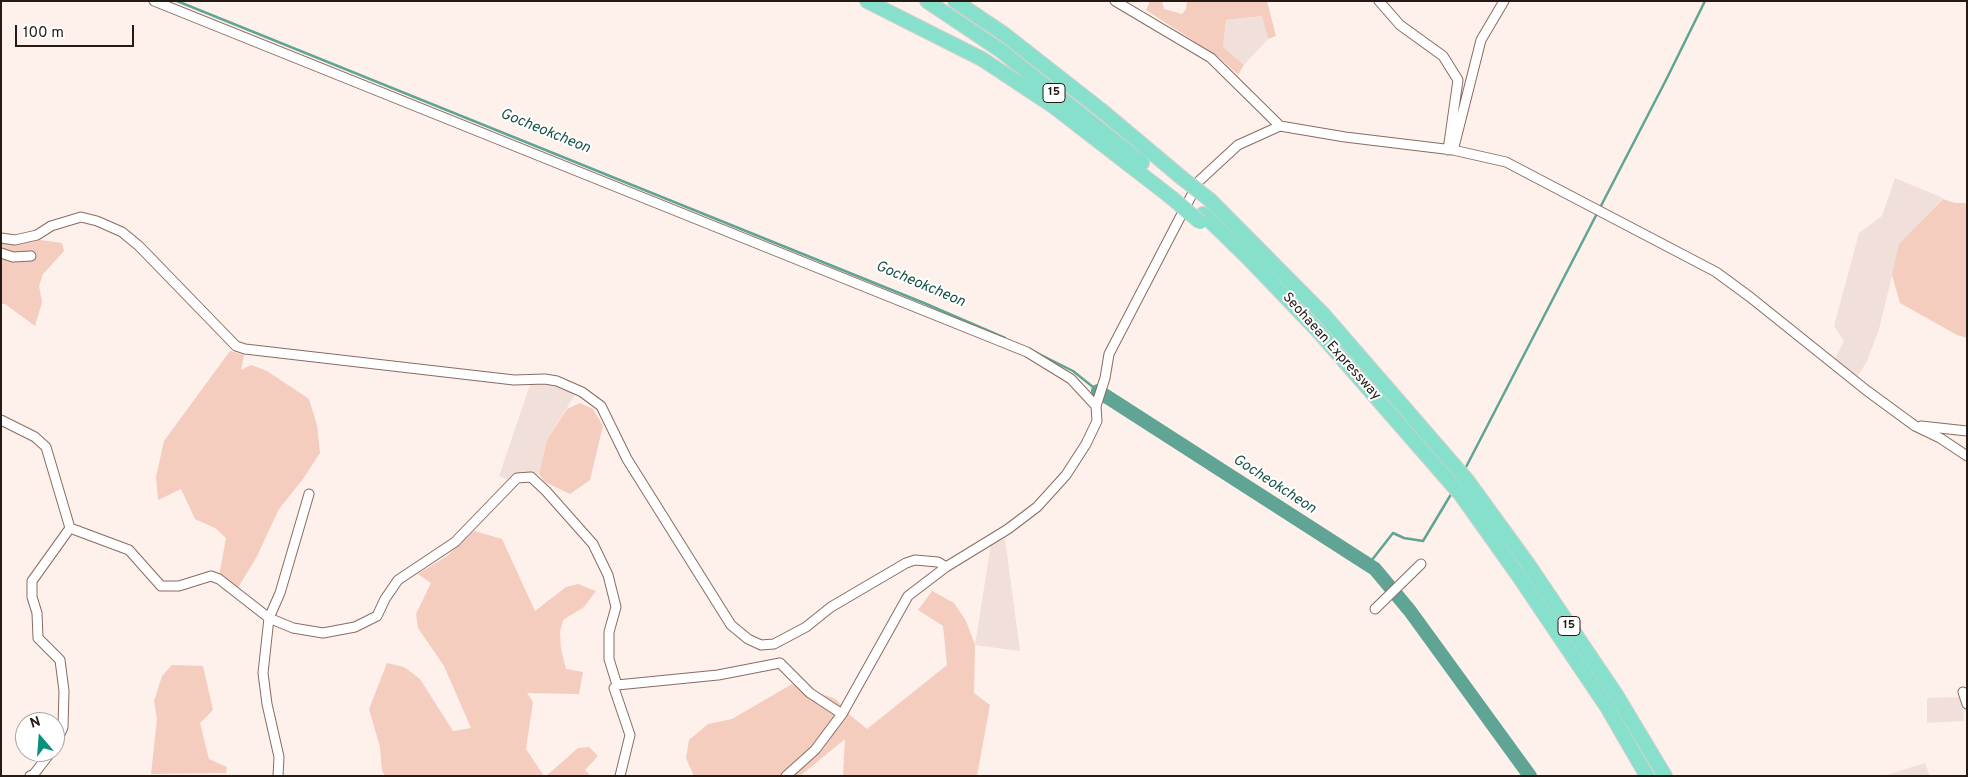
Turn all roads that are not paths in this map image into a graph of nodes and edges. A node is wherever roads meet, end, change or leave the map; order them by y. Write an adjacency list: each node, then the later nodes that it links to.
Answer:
1 (154, 1): 14 (street)
2 (867, 1): 10 (highway)
3 (927, 1): 10 (highway, Seohaean Expressway / 15)
4 (955, 1): 10 (highway, Seohaean Expressway / 15)
5 (1115, 1): 8 (street)
6 (1379, 1): 9 (street)
7 (1504, 1): 9 (street)
8 (1280, 126): 9 (street); 14 (street)
9 (1450, 150): 16 (street)
10 (1177, 189): 35 (highway, Seohaean Expressway / 15, bridge); 36 (highway, Seohaean Expressway / 15, bridge)
11 (1, 238): 22 (street)
12 (1, 253): 13 (street)
13 (31, 256)
14 (1097, 403): 22 (street)
15 (1, 420): 20 (street)
16 (1915, 426): 17 (street); 18 (street)
17 (1967, 431)
18 (1967, 456)
19 (309, 494): 24 (street)
20 (70, 528): 24 (street); 28 (street)
21 (1421, 564): 23 (street)
22 (946, 567): 29 (street)
23 (1378, 606)
24 (269, 618): 29 (street); 32 (street)
25 (614, 688): 33 (street)
26 (1963, 692): 27 (street)
27 (1967, 704)
28 (63, 712)
29 (842, 714): 34 (street)
30 (43, 762): 31 (street)
31 (30, 776)
32 (278, 776)
33 (620, 776)
34 (786, 776)
35 (1647, 776)
36 (1666, 776)

